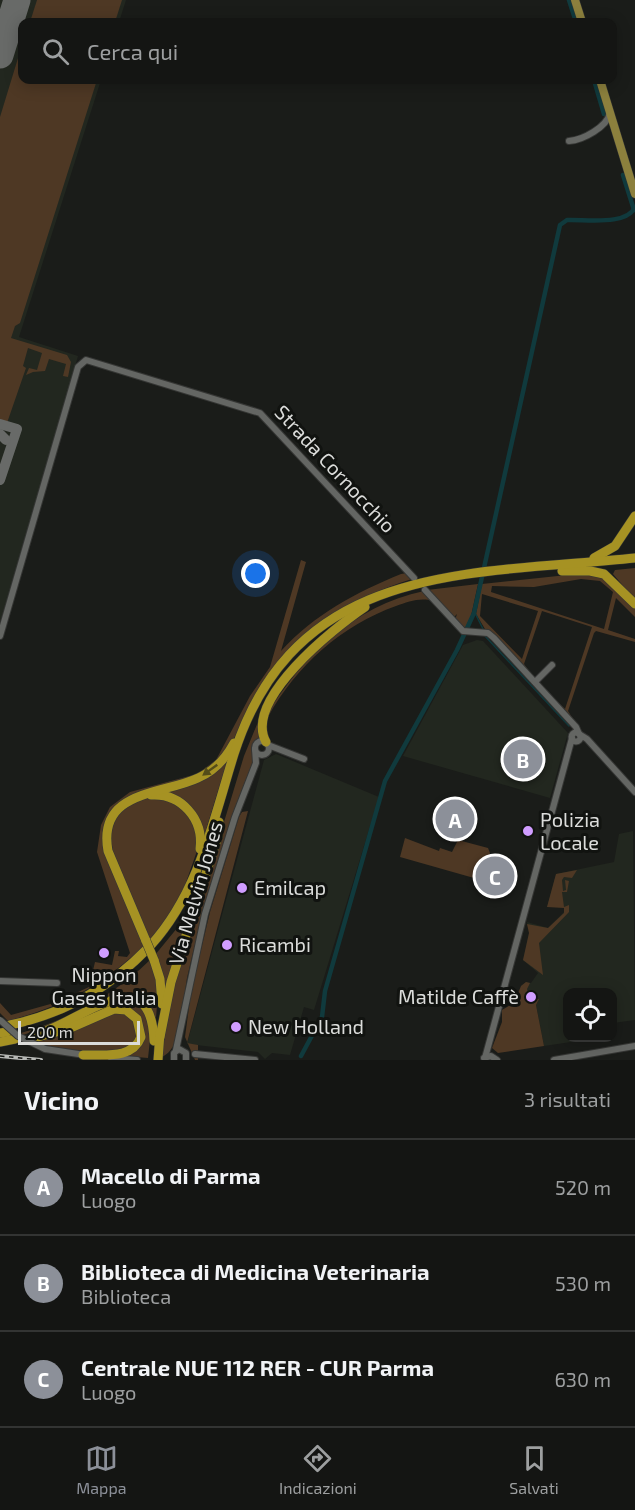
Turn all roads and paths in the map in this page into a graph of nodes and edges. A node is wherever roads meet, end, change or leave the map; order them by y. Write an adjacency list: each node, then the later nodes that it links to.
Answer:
1 (575, 0): 2 (main road)
2 (581, 18)
3 (601, 84): 4 (main road)
4 (610, 112): 5 (main road); 6 (street)
5 (613, 123): 6 (street); 7 (main road)
6 (602, 126): 7 (street); 8 (street)
7 (616, 133): 9 (main road)
8 (569, 141)
9 (634, 191)
10 (635, 516): 13 (highway)
11 (635, 558): 13 (highway)
12 (635, 564): 14 (highway)
13 (536, 568): 15 (highway)
14 (562, 571): 15 (highway); 19 (highway)
15 (506, 574): 17 (highway)
16 (414, 578): 21 (street, Strada Cornocchio)
17 (457, 579): 20 (highway); 24 (highway)
18 (425, 590): 23 (street)
19 (635, 604)
20 (365, 607): 26 (highway); 34 (highway)
21 (0, 636)
22 (552, 665): 23 (street)
23 (535, 682): 25 (street)
24 (265, 688): 33 (highway, one-way to 33); 35 (highway)
25 (576, 738): 32 (street); 42 (street)
26 (267, 743): 27 (street); 28 (street); 29 (street)
27 (255, 749): 29 (street); 31 (street, Via Melvin Jones)
28 (284, 751): 29 (street); 30 (street)
29 (265, 754): 31 (street, Via Melvin Jones)
30 (304, 759)
31 (256, 764): 40 (street, Via Melvin Jones)
32 (635, 792)
33 (139, 796): 35 (highway); 36 (highway)
34 (219, 822): 36 (highway); 41 (highway)
35 (186, 894): 36 (highway)
36 (150, 950): 39 (highway); 41 (highway)
37 (0, 981): 38 (street)
38 (57, 983)
39 (9, 1033): 41 (highway); 44 (street, bridge); 44 (highway)
40 (181, 1035): 45 (street, Via Melvin Jones); 46 (street, Via Melvin Jones)
41 (157, 1042): 50 (highway); 51 (highway)
42 (488, 1045): 47 (street); 48 (street)
43 (635, 1046): 53 (street)
44 (83, 1054): 49 (street)
45 (175, 1054): 46 (street); 51 (street)
46 (189, 1056): 52 (street)
47 (484, 1059): 48 (street)
48 (496, 1059)
49 (137, 1060)
50 (152, 1060)
51 (160, 1060)
52 (256, 1060)
53 (554, 1060)

